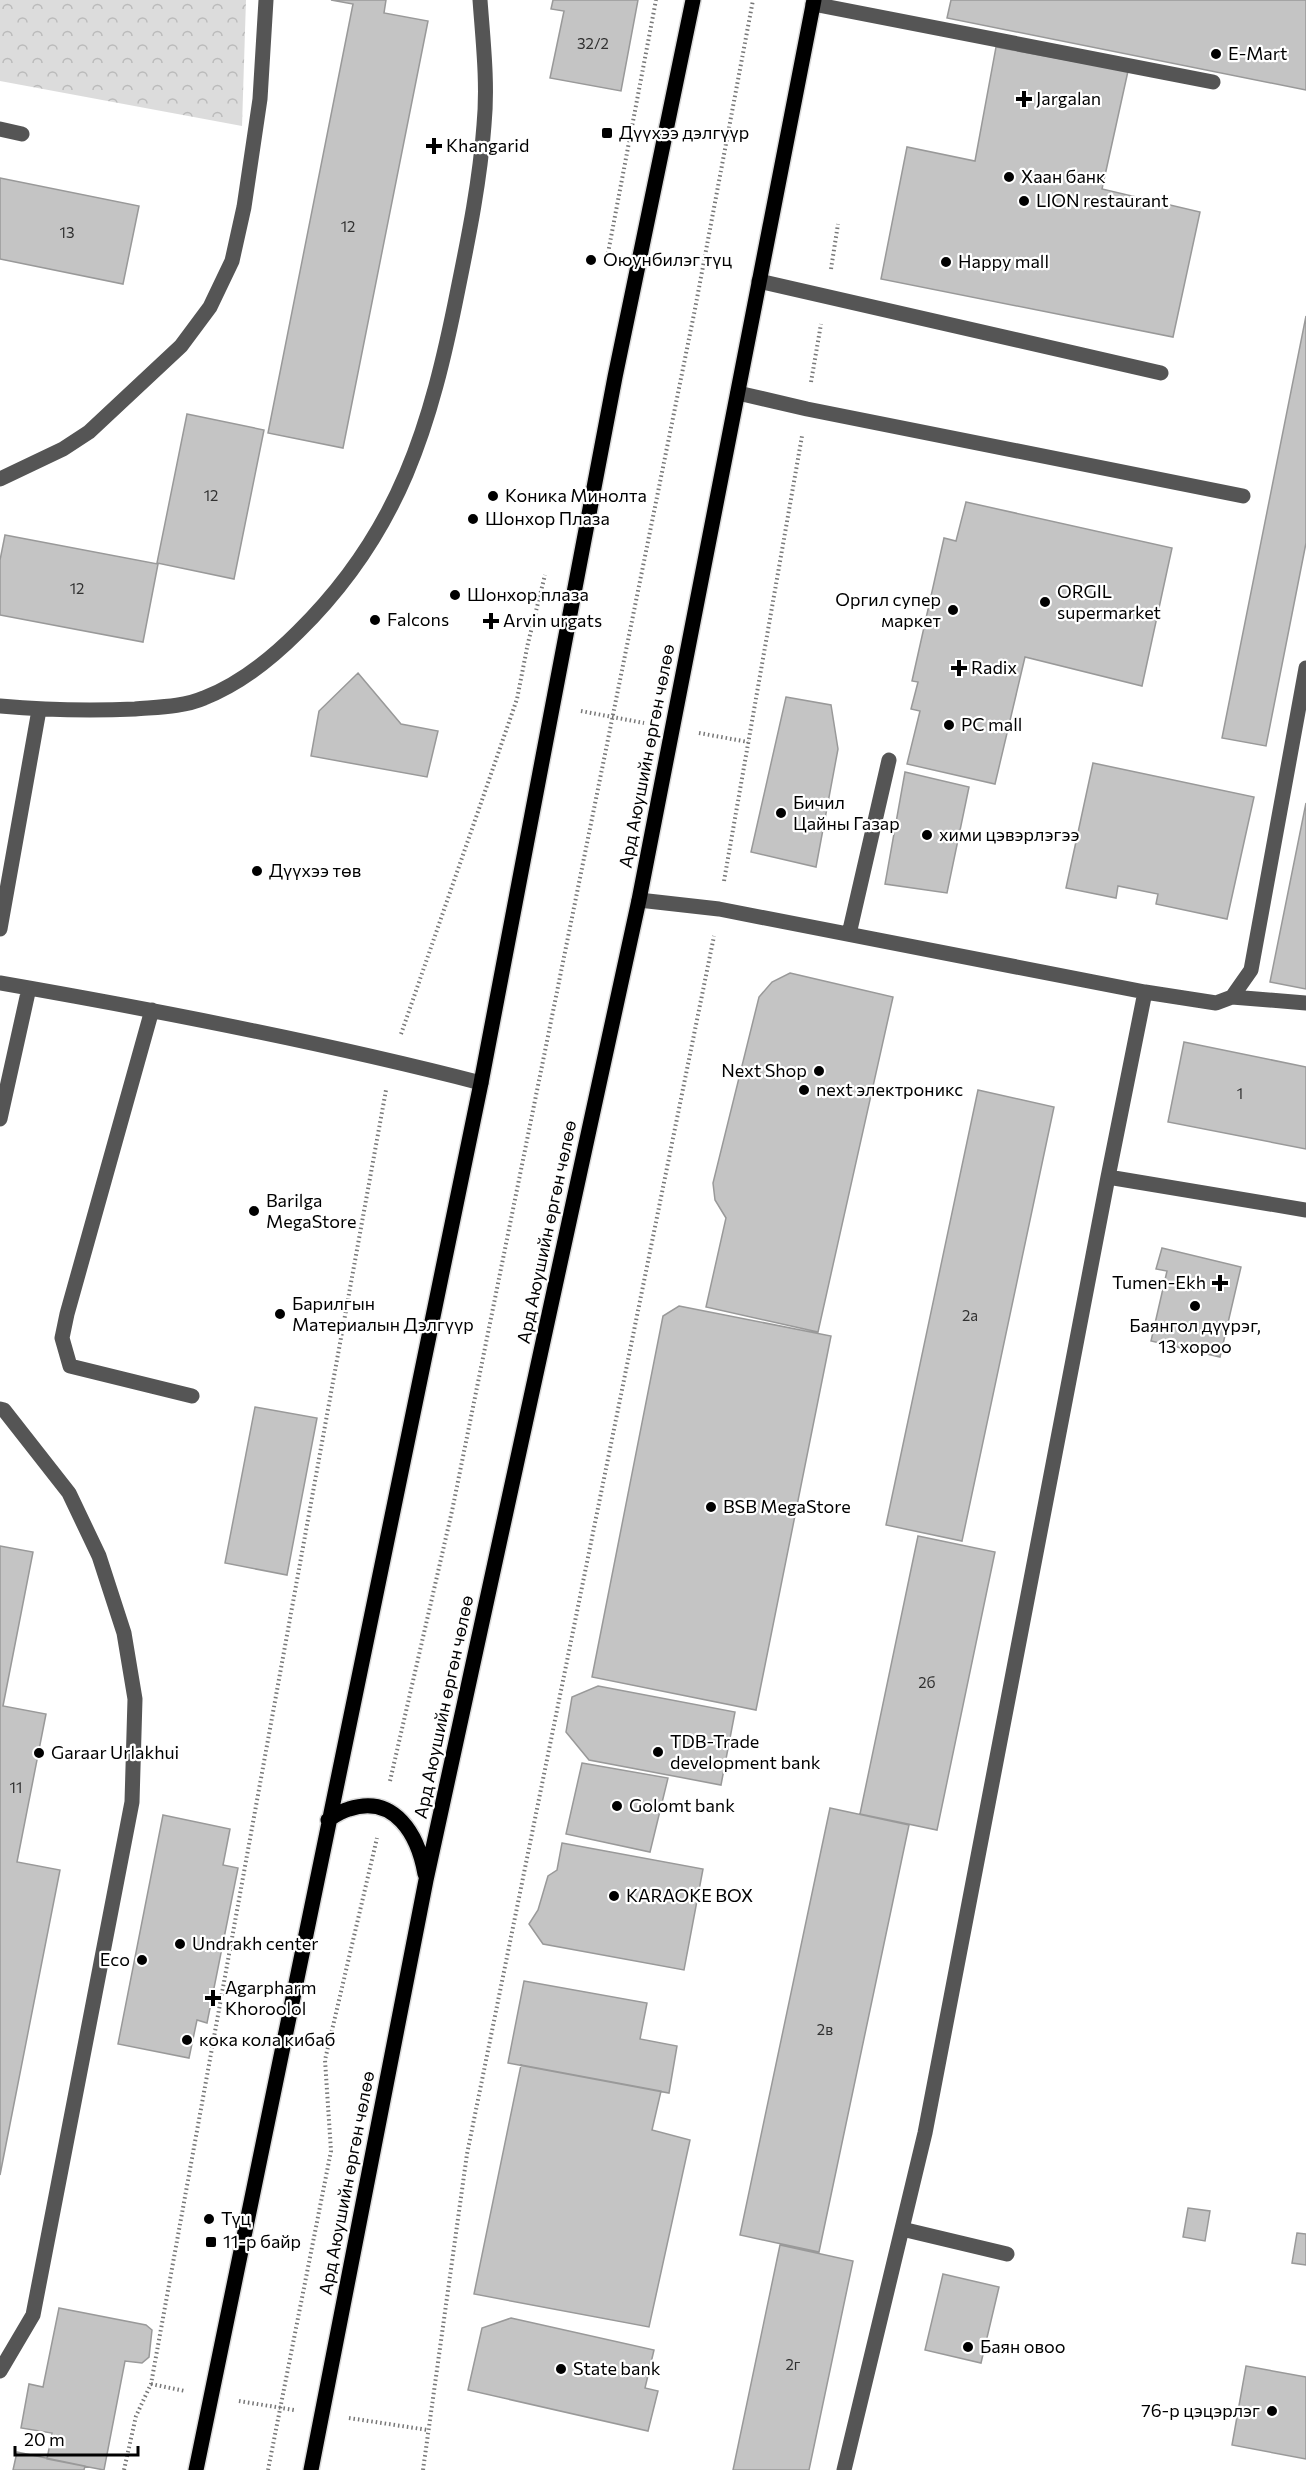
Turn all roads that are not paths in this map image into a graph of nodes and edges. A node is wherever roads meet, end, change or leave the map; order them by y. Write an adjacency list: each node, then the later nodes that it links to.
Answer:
1 (266, 0): 11 (street)
2 (480, 0): 15 (street)
3 (693, 0): 26 (main road)
4 (814, 2): 5 (street); 8 (main road, Ард Аюушийн өргөн чөлөө)
5 (1213, 82)
6 (0, 129): 7 (street)
7 (22, 134)
8 (759, 281): 9 (street); 10 (main road, Ард Аюушийн өргөн чөлөө)
9 (1161, 373)
10 (738, 393): 12 (street); 17 (main road, Ард Аюушийн өргөн чөлөө)
11 (0, 479)
12 (1243, 496)
13 (1306, 668): 23 (street)
14 (0, 706): 15 (street)
15 (39, 710): 18 (street)
16 (889, 760): 19 (street)
17 (639, 900): 19 (street); 33 (main road, Ард Аюушийн өргөн чөлөө)
18 (0, 929)
19 (849, 934): 22 (street)
20 (0, 983): 21 (street)
21 (29, 988): 25 (street); 27 (street)
22 (1145, 992): 23 (street); 28 (street)
23 (1232, 997): 24 (street)
24 (1306, 1003)
25 (152, 1010): 26 (street); 30 (street)
26 (481, 1083): 32 (main road)
27 (0, 1119)
28 (1108, 1177): 29 (street); 34 (street)
29 (1306, 1210)
30 (192, 1396)
31 (0, 1409): 36 (street)
32 (328, 1820): 33 (main road); 37 (main road)
33 (426, 1880): 38 (main road, Ард Аюушийн өргөн чөлөө)
34 (902, 2229): 35 (street); 39 (street)
35 (1007, 2254)
36 (0, 2371)
37 (196, 2470)
38 (311, 2470)
39 (844, 2470)

